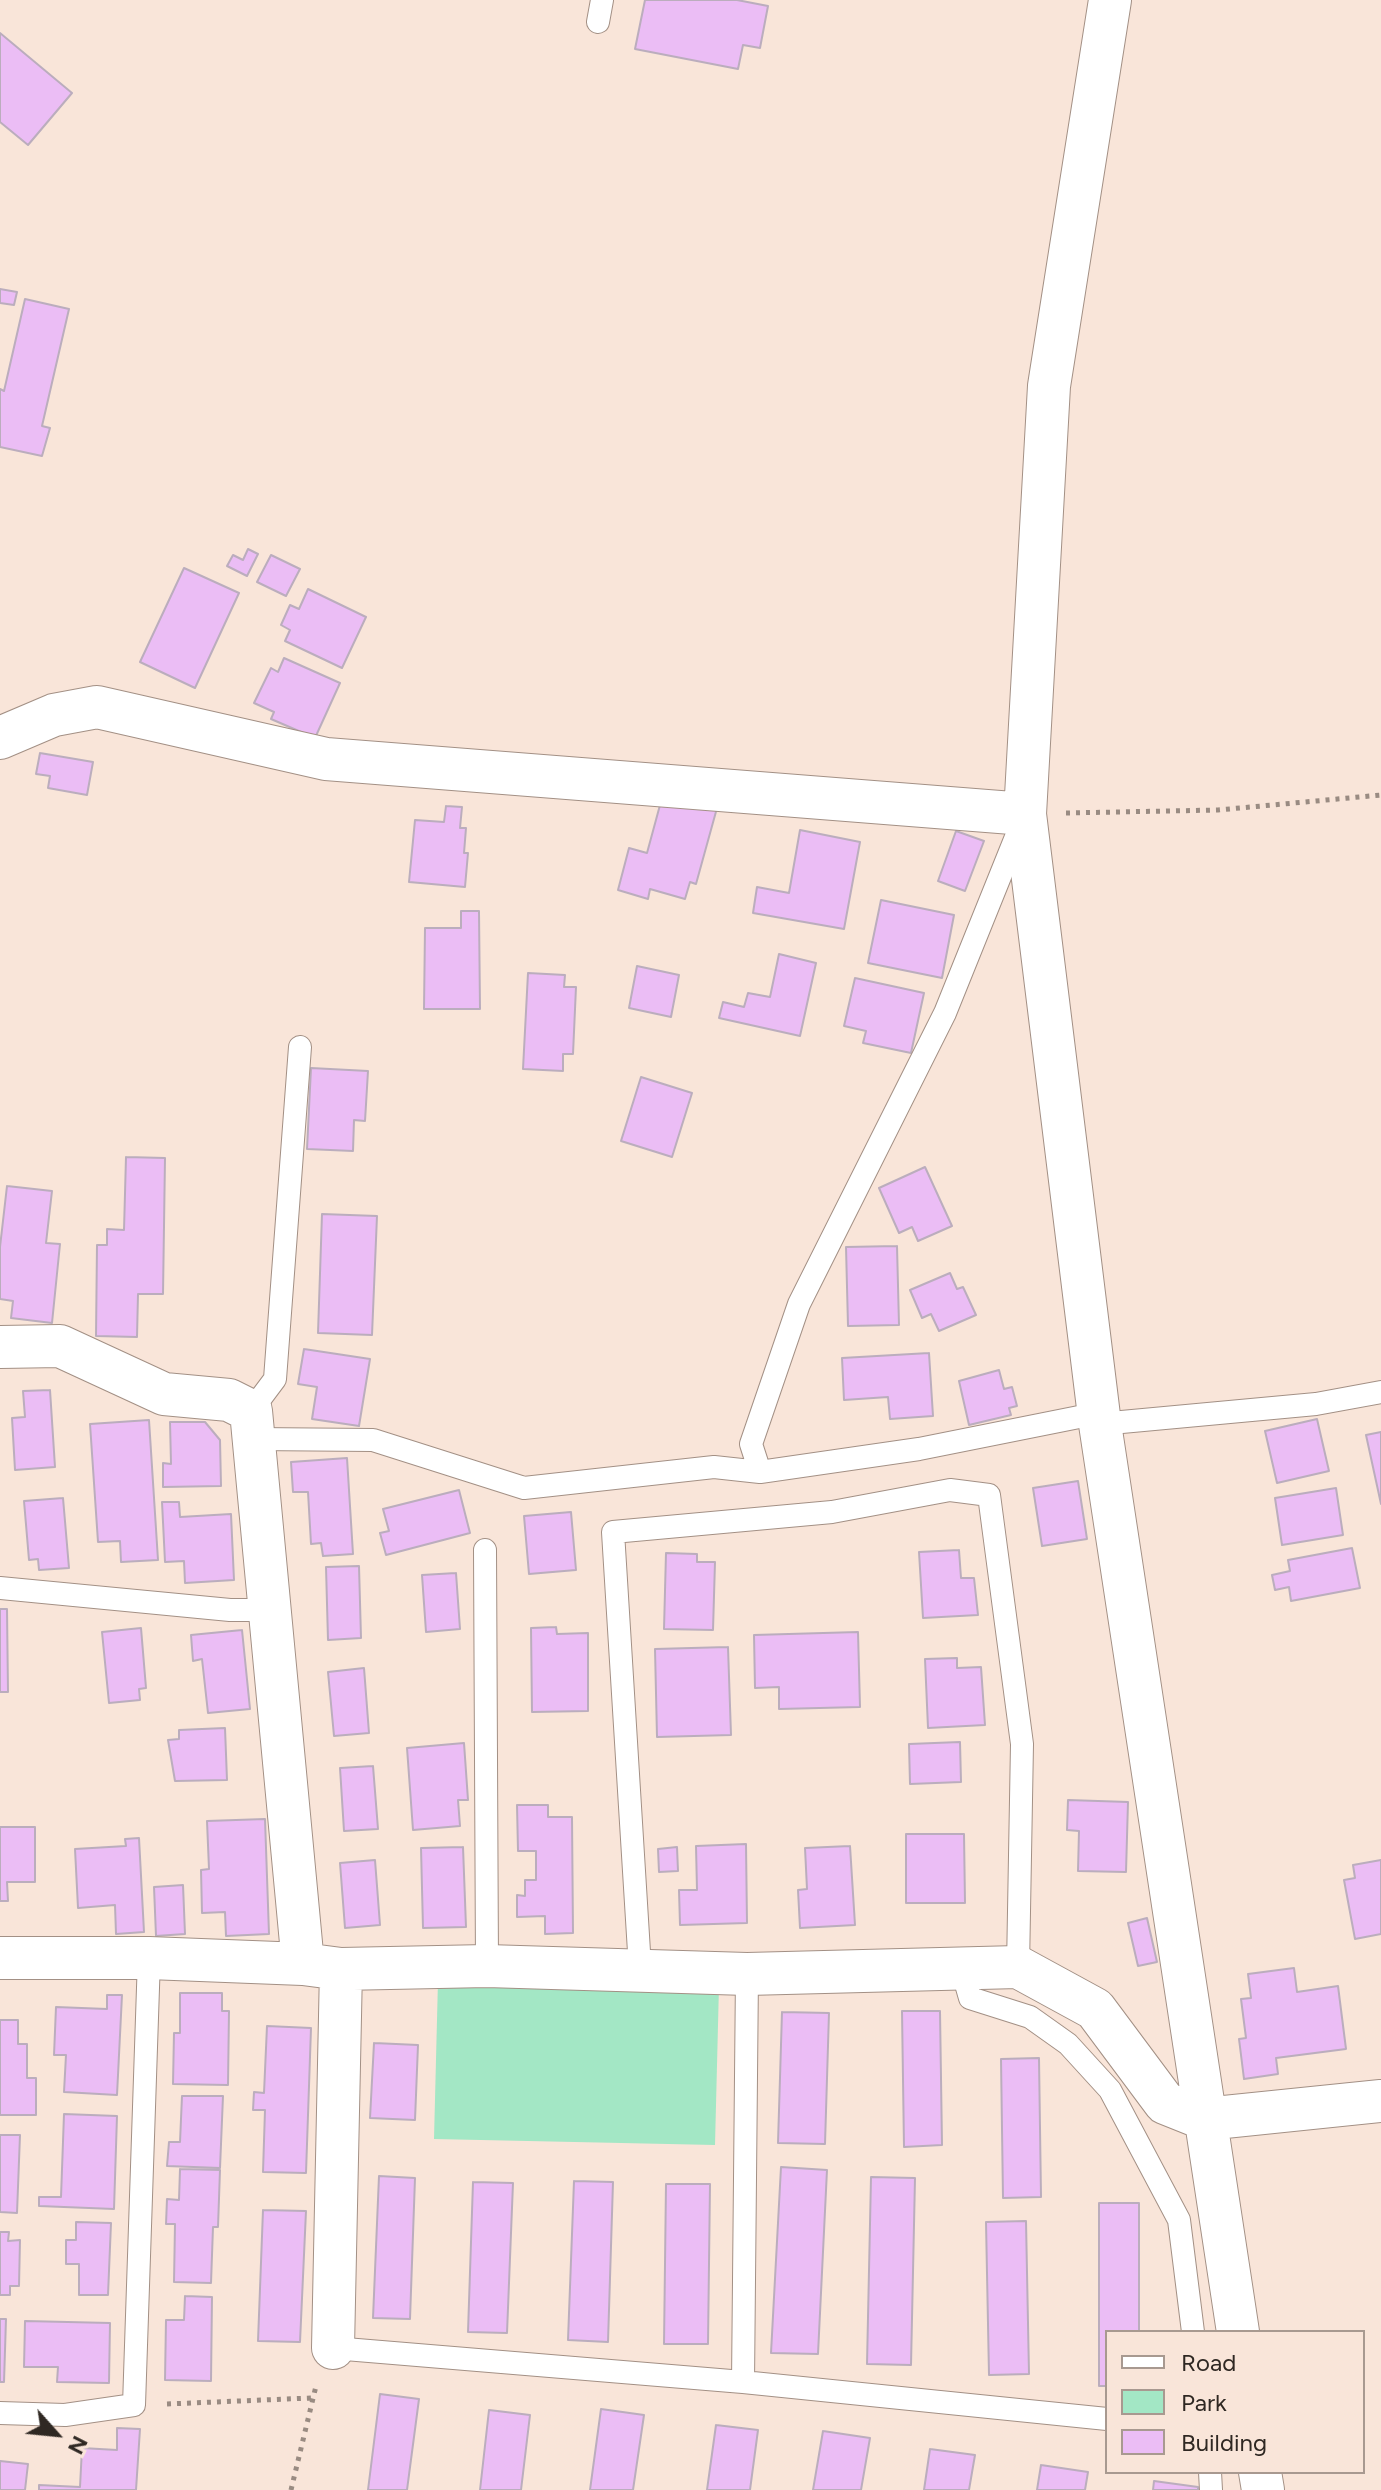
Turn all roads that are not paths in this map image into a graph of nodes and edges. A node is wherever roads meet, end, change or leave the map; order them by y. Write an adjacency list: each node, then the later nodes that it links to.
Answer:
1 (1110, 0): 3 (street)
2 (0, 738): 3 (street)
3 (1025, 814): 7 (street); 9 (lane)
4 (300, 1047): 8 (lane)
5 (0, 1347): 8 (street)
6 (1381, 1392): 7 (lane)
7 (1100, 1418): 9 (lane); 22 (street)
8 (252, 1425): 9 (lane); 12 (street)
9 (760, 1472)
10 (485, 1550): 15 (lane)
11 (0, 1588): 12 (lane)
12 (270, 1610): 16 (street)
13 (0, 1958): 14 (street)
14 (149, 1958): 16 (street); 28 (lane)
15 (487, 1966): 16 (street); 18 (street)
16 (322, 1967): 26 (street)
17 (1018, 1967): 18 (lane); 19 (street); 22 (street)
18 (640, 1968): 20 (street)
19 (962, 1970): 20 (street); 23 (lane)
20 (747, 1974): 27 (lane)
21 (1381, 2101): 22 (street)
22 (1205, 2119): 23 (street)
23 (1199, 2217): 24 (lane); 25 (street)
24 (1193, 2330)
25 (1237, 2330)
26 (333, 2348): 27 (lane)
27 (743, 2382): 29 (lane)
28 (0, 2413)
29 (1105, 2419)

